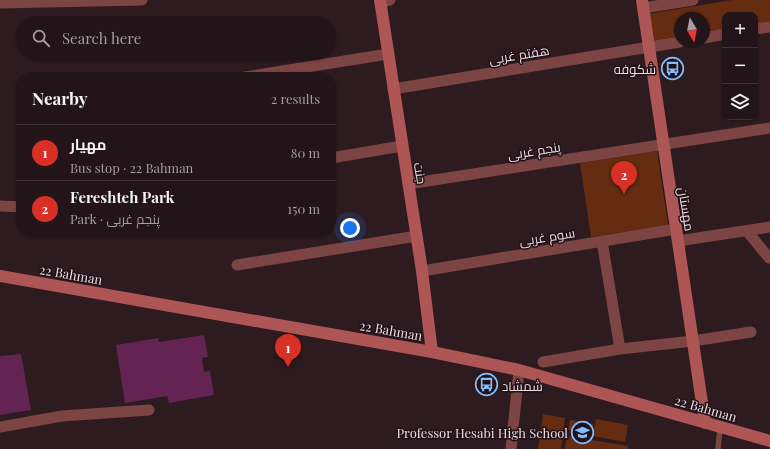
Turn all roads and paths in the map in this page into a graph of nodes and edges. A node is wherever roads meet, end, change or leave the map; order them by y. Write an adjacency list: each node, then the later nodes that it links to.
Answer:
1 (142, 0): 3 (street)
2 (693, 0): 6 (street)
3 (77, 1): 5 (street)
4 (383, 1): 13 (main road, جنت)
5 (0, 3)
6 (642, 4): 12 (main road, مهستان)
7 (770, 27): 8 (street)
8 (758, 29)
9 (722, 35): 10 (street)
10 (710, 37)
11 (674, 43): 12 (street, هفتم غربی)
12 (649, 47): 15 (street, هفتم غربی); 17 (main road, مهستان)
13 (388, 54): 14 (street); 15 (main road, جنت)
14 (276, 72)
15 (394, 89): 18 (main road, جنت)
16 (770, 128): 17 (street, پنجم غربی)
17 (663, 145): 20 (street, پنجم غربی); 24 (main road, مهستان)
18 (402, 146): 19 (street); 20 (main road, جنت)
19 (336, 157)
20 (408, 184): 26 (main road, جنت)
21 (0, 206): 22 (street)
22 (16, 207)
23 (770, 227): 25 (street)
24 (676, 229): 27 (street, سوم غربی); 28 (main road, مهستان)
25 (747, 231): 28 (street); 29 (street)
26 (416, 236): 30 (street); 31 (main road, جنت)
27 (602, 241): 31 (street, سوم غربی); 35 (street)
28 (678, 242): 34 (main road, مهستان)
29 (770, 258)
30 (237, 265)
31 (422, 271): 36 (main road, جنت)
32 (0, 276): 36 (main road, 22 Bahman)
33 (751, 332): 34 (street)
34 (693, 341): 35 (street); 40 (main road, مهستان)
35 (620, 349): 37 (street)
36 (432, 352): 38 (main road, 22 Bahman)
37 (543, 362)
38 (519, 370): 40 (main road, 22 Bahman); 44 (street)
39 (149, 410): 41 (street)
40 (704, 422): 42 (main road, 22 Bahman)
41 (0, 427)
42 (720, 427): 43 (main road, 22 Bahman); 45 (lane)
43 (770, 441)
44 (511, 449)
45 (718, 449)

